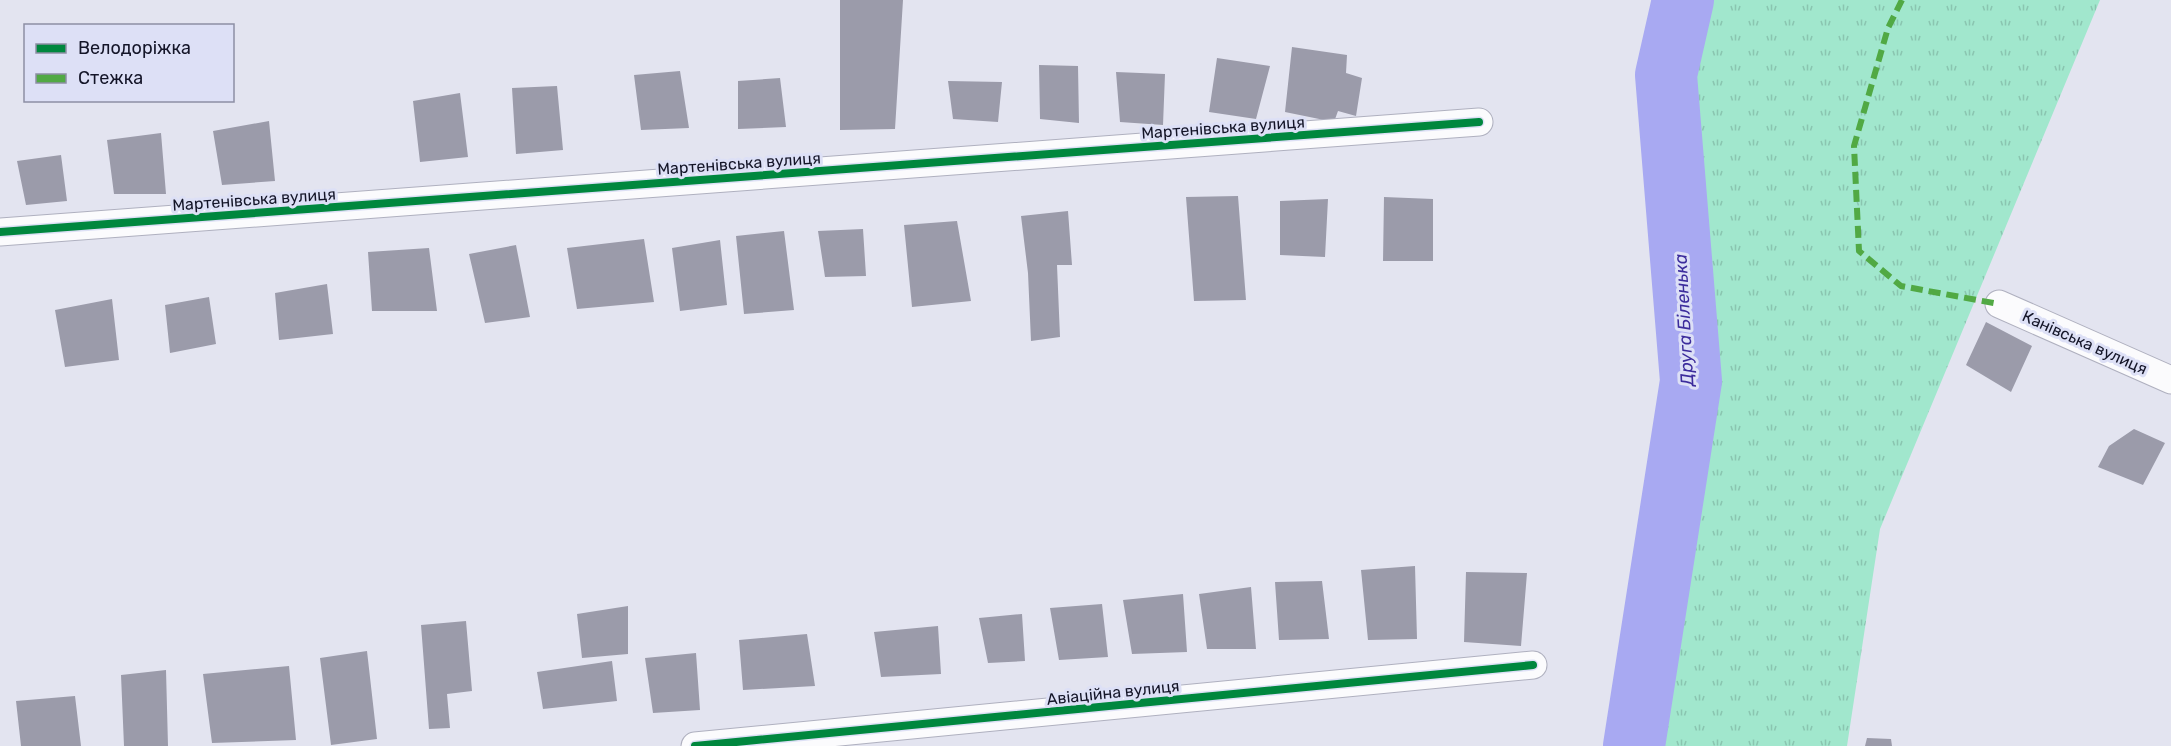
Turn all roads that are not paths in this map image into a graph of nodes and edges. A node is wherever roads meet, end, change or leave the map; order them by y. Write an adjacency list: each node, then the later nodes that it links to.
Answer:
1 (1479, 122): 2 (street, Мартенівська вулиця)
2 (0, 232)
3 (1999, 304): 4 (street, Канівська вулиця)
4 (2171, 380)
5 (1533, 665): 6 (street, Авіаційна вулиця)
6 (695, 746)

